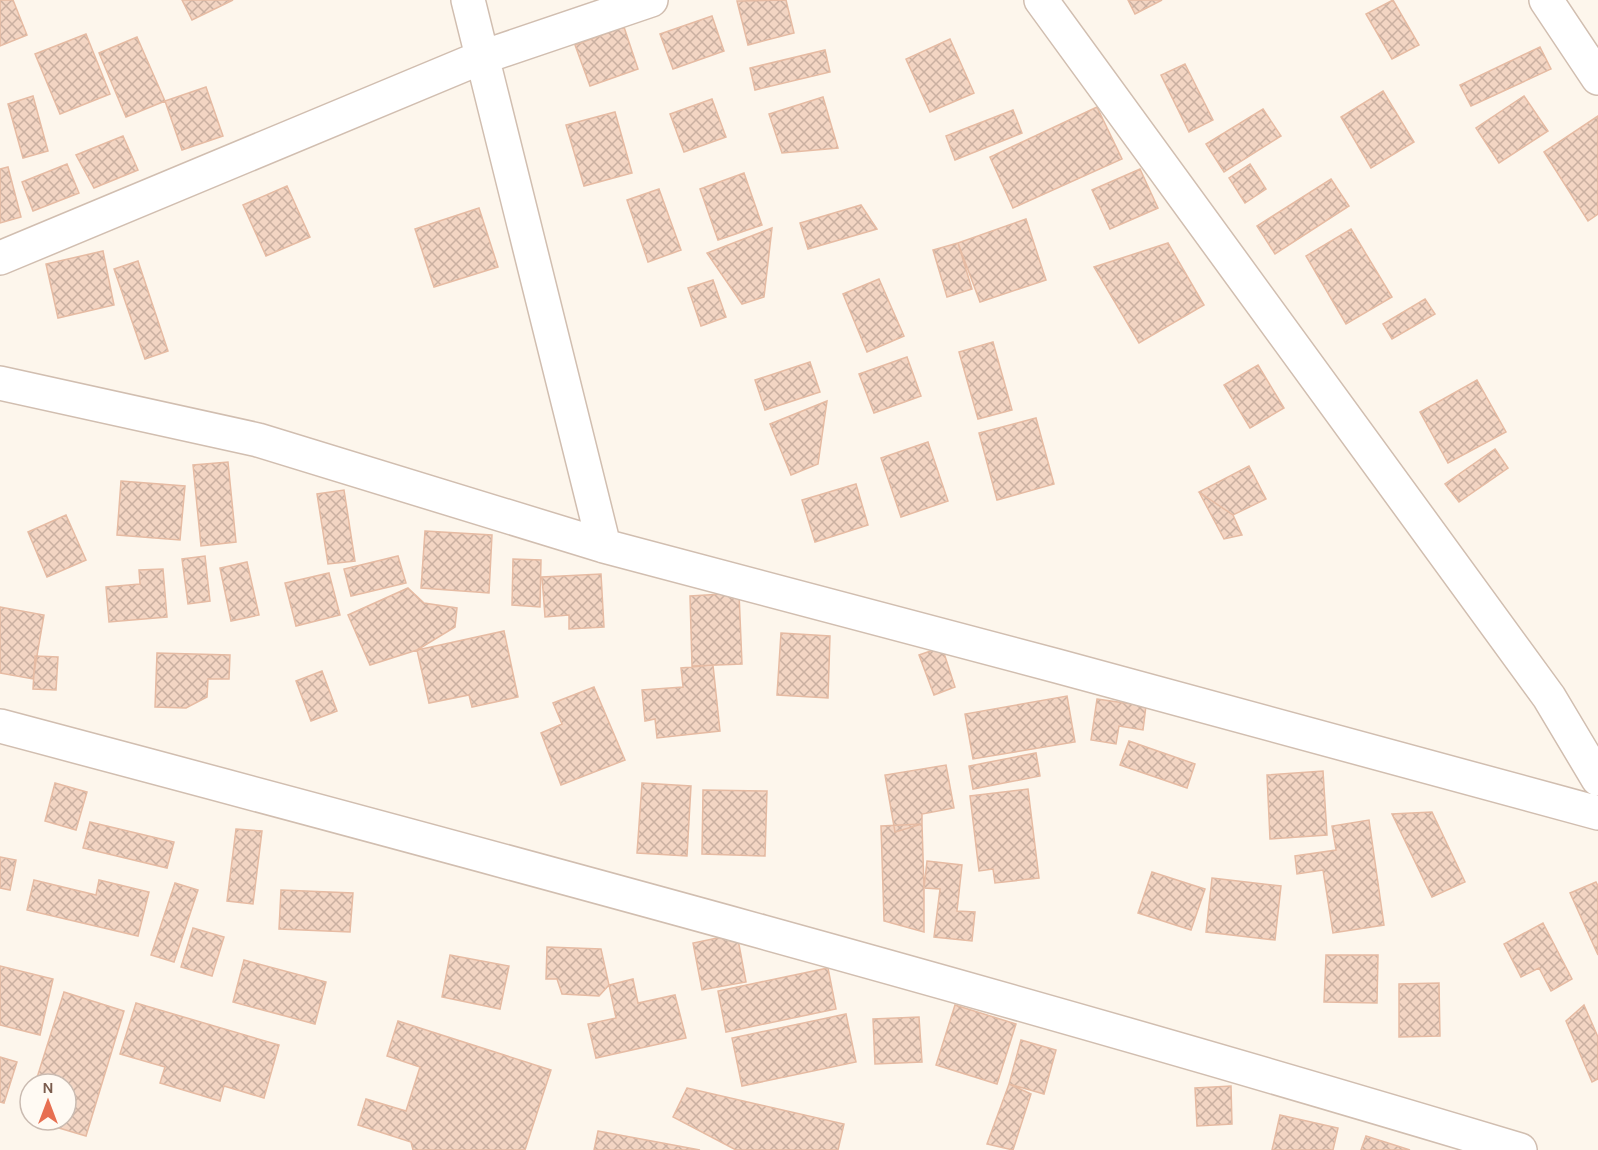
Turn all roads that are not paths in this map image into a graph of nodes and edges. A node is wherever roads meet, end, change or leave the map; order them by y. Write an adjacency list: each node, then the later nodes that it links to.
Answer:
1 (468, 0): 5 (street)
2 (651, 0): 5 (street)
3 (1041, 0): 11 (street)
4 (1545, 0): 6 (street)
5 (480, 58): 7 (street); 9 (street)
6 (1598, 78)
7 (0, 258)
8 (0, 383): 9 (street)
9 (604, 546): 12 (street)
10 (0, 726): 13 (street)
11 (1598, 779)
12 (1598, 813)
13 (1520, 1150)

